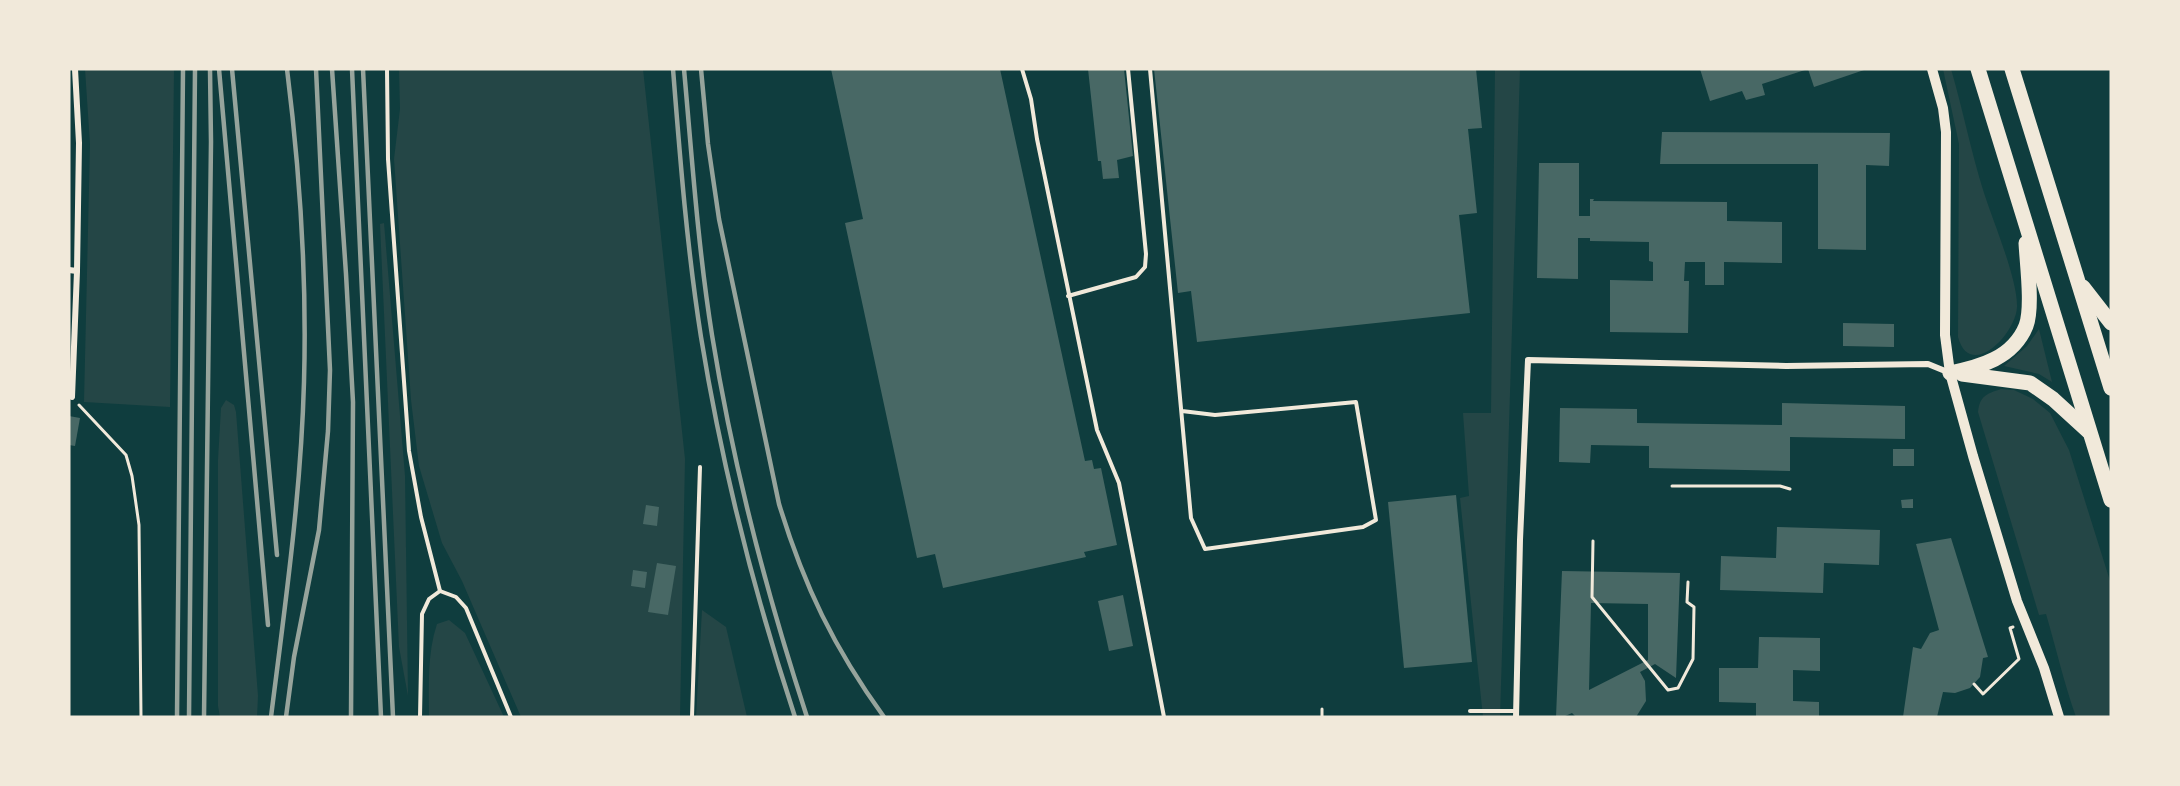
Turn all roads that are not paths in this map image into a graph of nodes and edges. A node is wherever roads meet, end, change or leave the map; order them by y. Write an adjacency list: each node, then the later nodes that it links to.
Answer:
1 (75, 69): 10 (street)
2 (387, 69): 24 (lane)
3 (1022, 69): 15 (lane)
4 (1128, 69): 15 (lane)
5 (1150, 69): 20 (lane)
6 (1932, 69): 17 (street)
7 (1978, 69): 11 (highway)
8 (2012, 69): 14 (highway)
9 (69, 141): 10 (street)
10 (79, 143): 13 (street)
11 (2024, 217): 17 (highway); 21 (highway)
12 (69, 270): 13 (street)
13 (77, 271): 19 (street)
14 (2077, 280): 16 (highway); 18 (highway)
15 (1068, 296): 30 (lane)
16 (2111, 323)
17 (1950, 373): 21 (highway); 26 (street); 31 (street)
18 (2111, 388)
19 (71, 397)
20 (1182, 411): 20 (lane)
21 (2090, 432): 23 (highway)
22 (700, 466): 29 (lane)
23 (2111, 500)
24 (440, 591): 27 (lane); 28 (lane)
25 (1470, 711): 26 (lane)
26 (1517, 714)
27 (420, 717)
28 (511, 717)
29 (692, 717)
30 (1164, 717)
31 (2059, 717)

